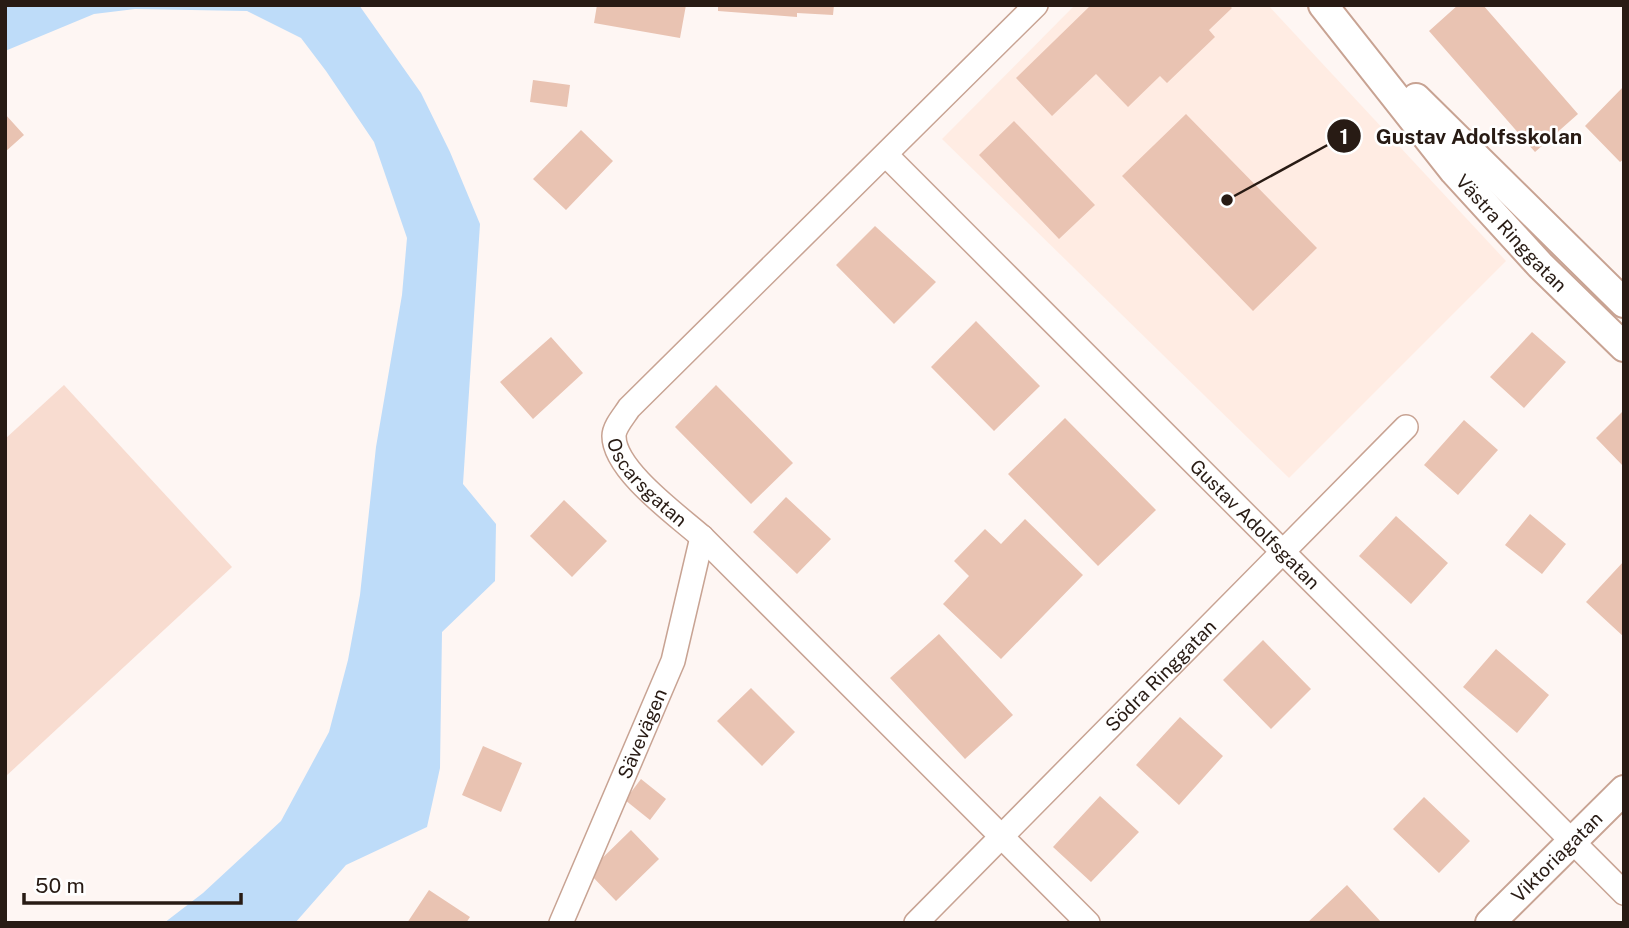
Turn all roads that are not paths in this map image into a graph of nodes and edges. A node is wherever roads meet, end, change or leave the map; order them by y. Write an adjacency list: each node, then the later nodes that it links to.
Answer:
1 (1036, 5): 3 (street, Oscarsgatan)
2 (1326, 9): 4 (street, Västra Ringgatan); 5 (street, Västra Ringgatan)
3 (886, 155): 7 (street, Oscarsgatan); 8 (street, Gustav Adolfsgatan)
4 (1624, 303)
5 (1624, 347)
6 (1406, 427): 8 (street, Södra Ringgatan)
7 (702, 537): 10 (street, Oscarsgatan); 13 (street, Sävevägen)
8 (1285, 552): 10 (street, Södra Ringgatan); 11 (street, Gustav Adolfsgatan)
9 (1624, 790): 11 (street, Viktoriagatan)
10 (1002, 837): 14 (street, Södra Ringgatan); 15 (street, Oscarsgatan)
11 (1573, 841): 12 (street, Gustav Adolfsgatan); 16 (street, Viktoriagatan)
12 (1624, 893)
13 (561, 923)
14 (916, 923)
15 (1088, 923)
16 (1490, 923)

